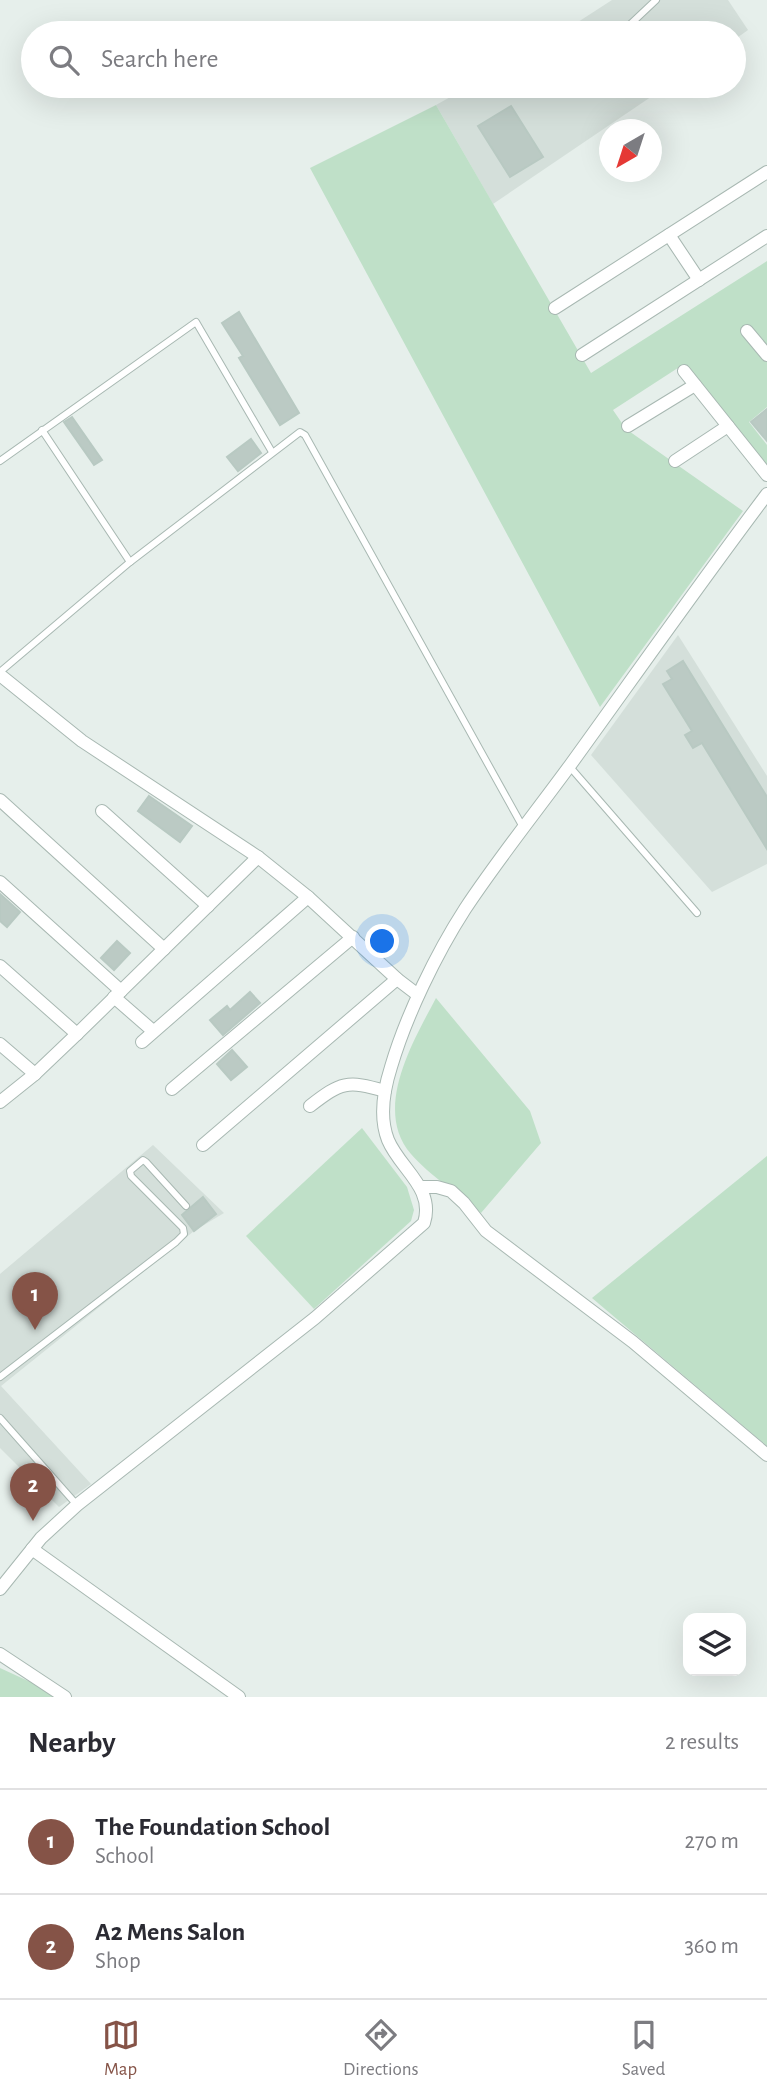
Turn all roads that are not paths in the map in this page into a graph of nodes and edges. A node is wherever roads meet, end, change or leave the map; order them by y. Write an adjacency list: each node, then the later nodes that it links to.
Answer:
1 (656, 0): 2 (lane)
2 (634, 21)
3 (767, 172): 4 (street)
4 (669, 235): 6 (street); 7 (street)
5 (767, 236): 6 (street)
6 (699, 280): 9 (street)
7 (555, 308)
8 (747, 331): 10 (street)
9 (582, 355)
10 (767, 355)
11 (684, 371): 12 (street)
12 (695, 386): 13 (street); 14 (street)
13 (628, 426)
14 (728, 426): 18 (street); 19 (street)
15 (42, 430): 16 (lane); 17 (lane); 21 (lane)
16 (272, 452): 21 (lane); 26 (lane)
17 (0, 461)
18 (675, 461)
19 (767, 475)
20 (767, 494): 23 (street)
21 (130, 562): 22 (lane)
22 (0, 673): 27 (street)
23 (569, 766): 26 (street); 31 (lane)
24 (0, 800): 33 (street)
25 (102, 811): 30 (street)
26 (524, 829): 37 (street)
27 (258, 857): 29 (street); 30 (street)
28 (0, 882): 36 (street)
29 (309, 897): 32 (street); 38 (street)
30 (208, 906): 33 (street)
31 (697, 913)
32 (353, 937): 35 (street); 43 (street)
33 (164, 949): 36 (street)
34 (0, 966): 39 (street)
35 (397, 979): 37 (street); 47 (street)
36 (118, 994): 38 (street); 39 (street)
37 (418, 995): 44 (street)
38 (153, 1031): 40 (street)
39 (77, 1034): 42 (street)
40 (142, 1042)
41 (0, 1044): 42 (street)
42 (35, 1074): 45 (street)
43 (172, 1089)
44 (385, 1091): 46 (street); 48 (street)
45 (0, 1102)
46 (310, 1106)
47 (203, 1145)
48 (421, 1187): 52 (street); 53 (street)
49 (186, 1206): 50 (lane)
50 (0, 1377)
51 (0, 1418): 53 (lane)
52 (767, 1455)
53 (78, 1505): 54 (street)
54 (32, 1549): 55 (street); 58 (street)
55 (0, 1589)
56 (0, 1654): 57 (street)
57 (65, 1697)
58 (239, 1697)

